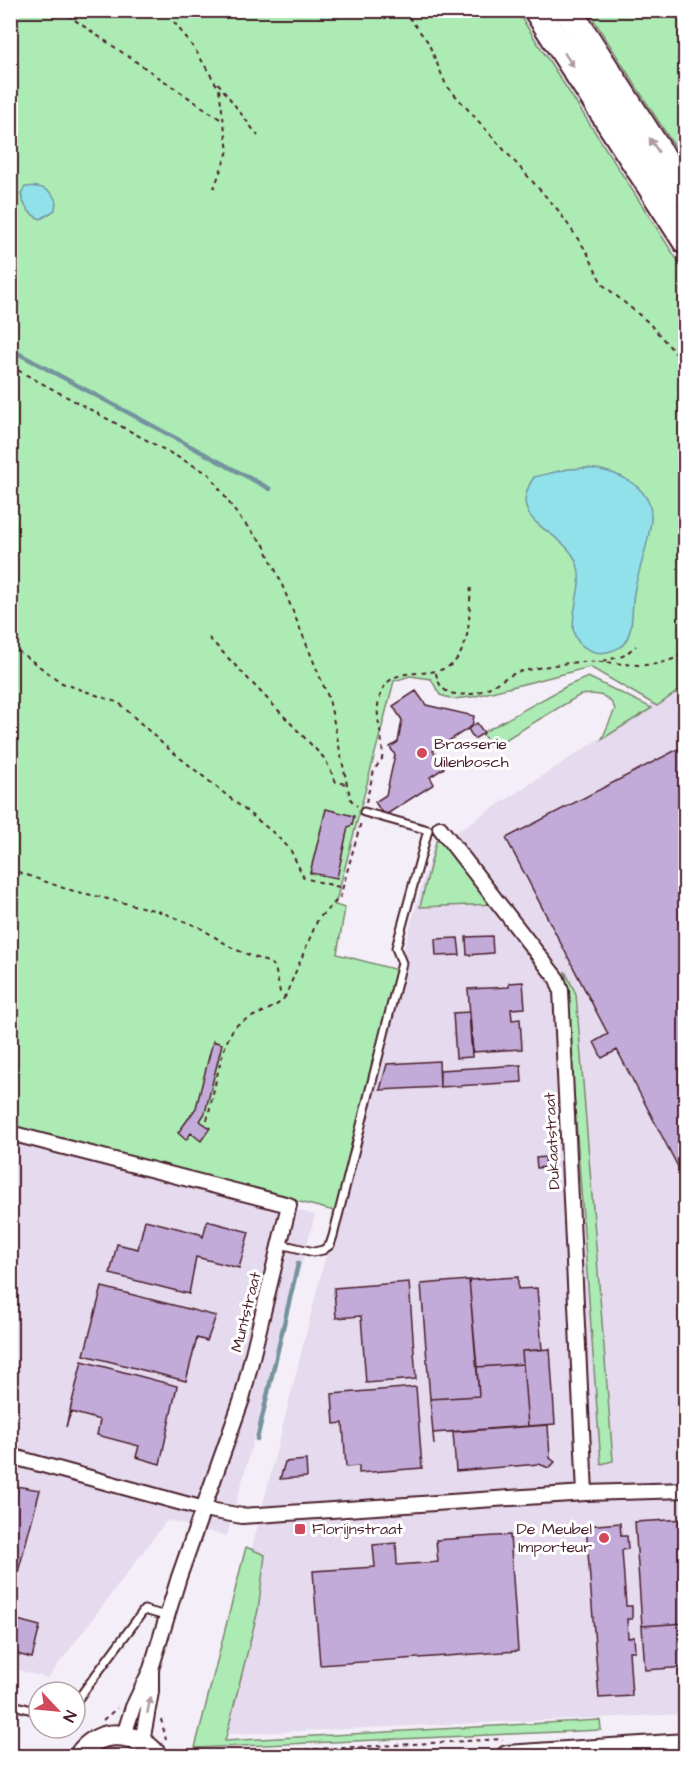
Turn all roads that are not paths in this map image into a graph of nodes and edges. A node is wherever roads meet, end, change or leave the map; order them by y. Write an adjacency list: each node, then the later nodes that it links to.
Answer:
1 (537, 10): 4 (highway, one-way to 4)
2 (568, 10): 3 (highway, one-way to 2)
3 (686, 194)
4 (686, 241)
5 (364, 812): 8 (lane)
6 (440, 828): 11 (street, Dukaatstraat)
7 (10, 1133): 8 (street, Muntstraat)
8 (280, 1244): 12 (street, Muntstraat)
9 (10, 1456): 12 (street)
10 (686, 1490): 11 (street)
11 (585, 1493): 12 (street)
12 (204, 1509): 13 (street)
13 (166, 1616): 14 (lane); 17 (street)
14 (87, 1687)
15 (10, 1704): 16 (lane)
16 (27, 1709)
17 (133, 1739): 20 (main road); 21 (main road)
18 (686, 1744): 19 (main road)
19 (506, 1748)
20 (79, 1756)
21 (157, 1756)

